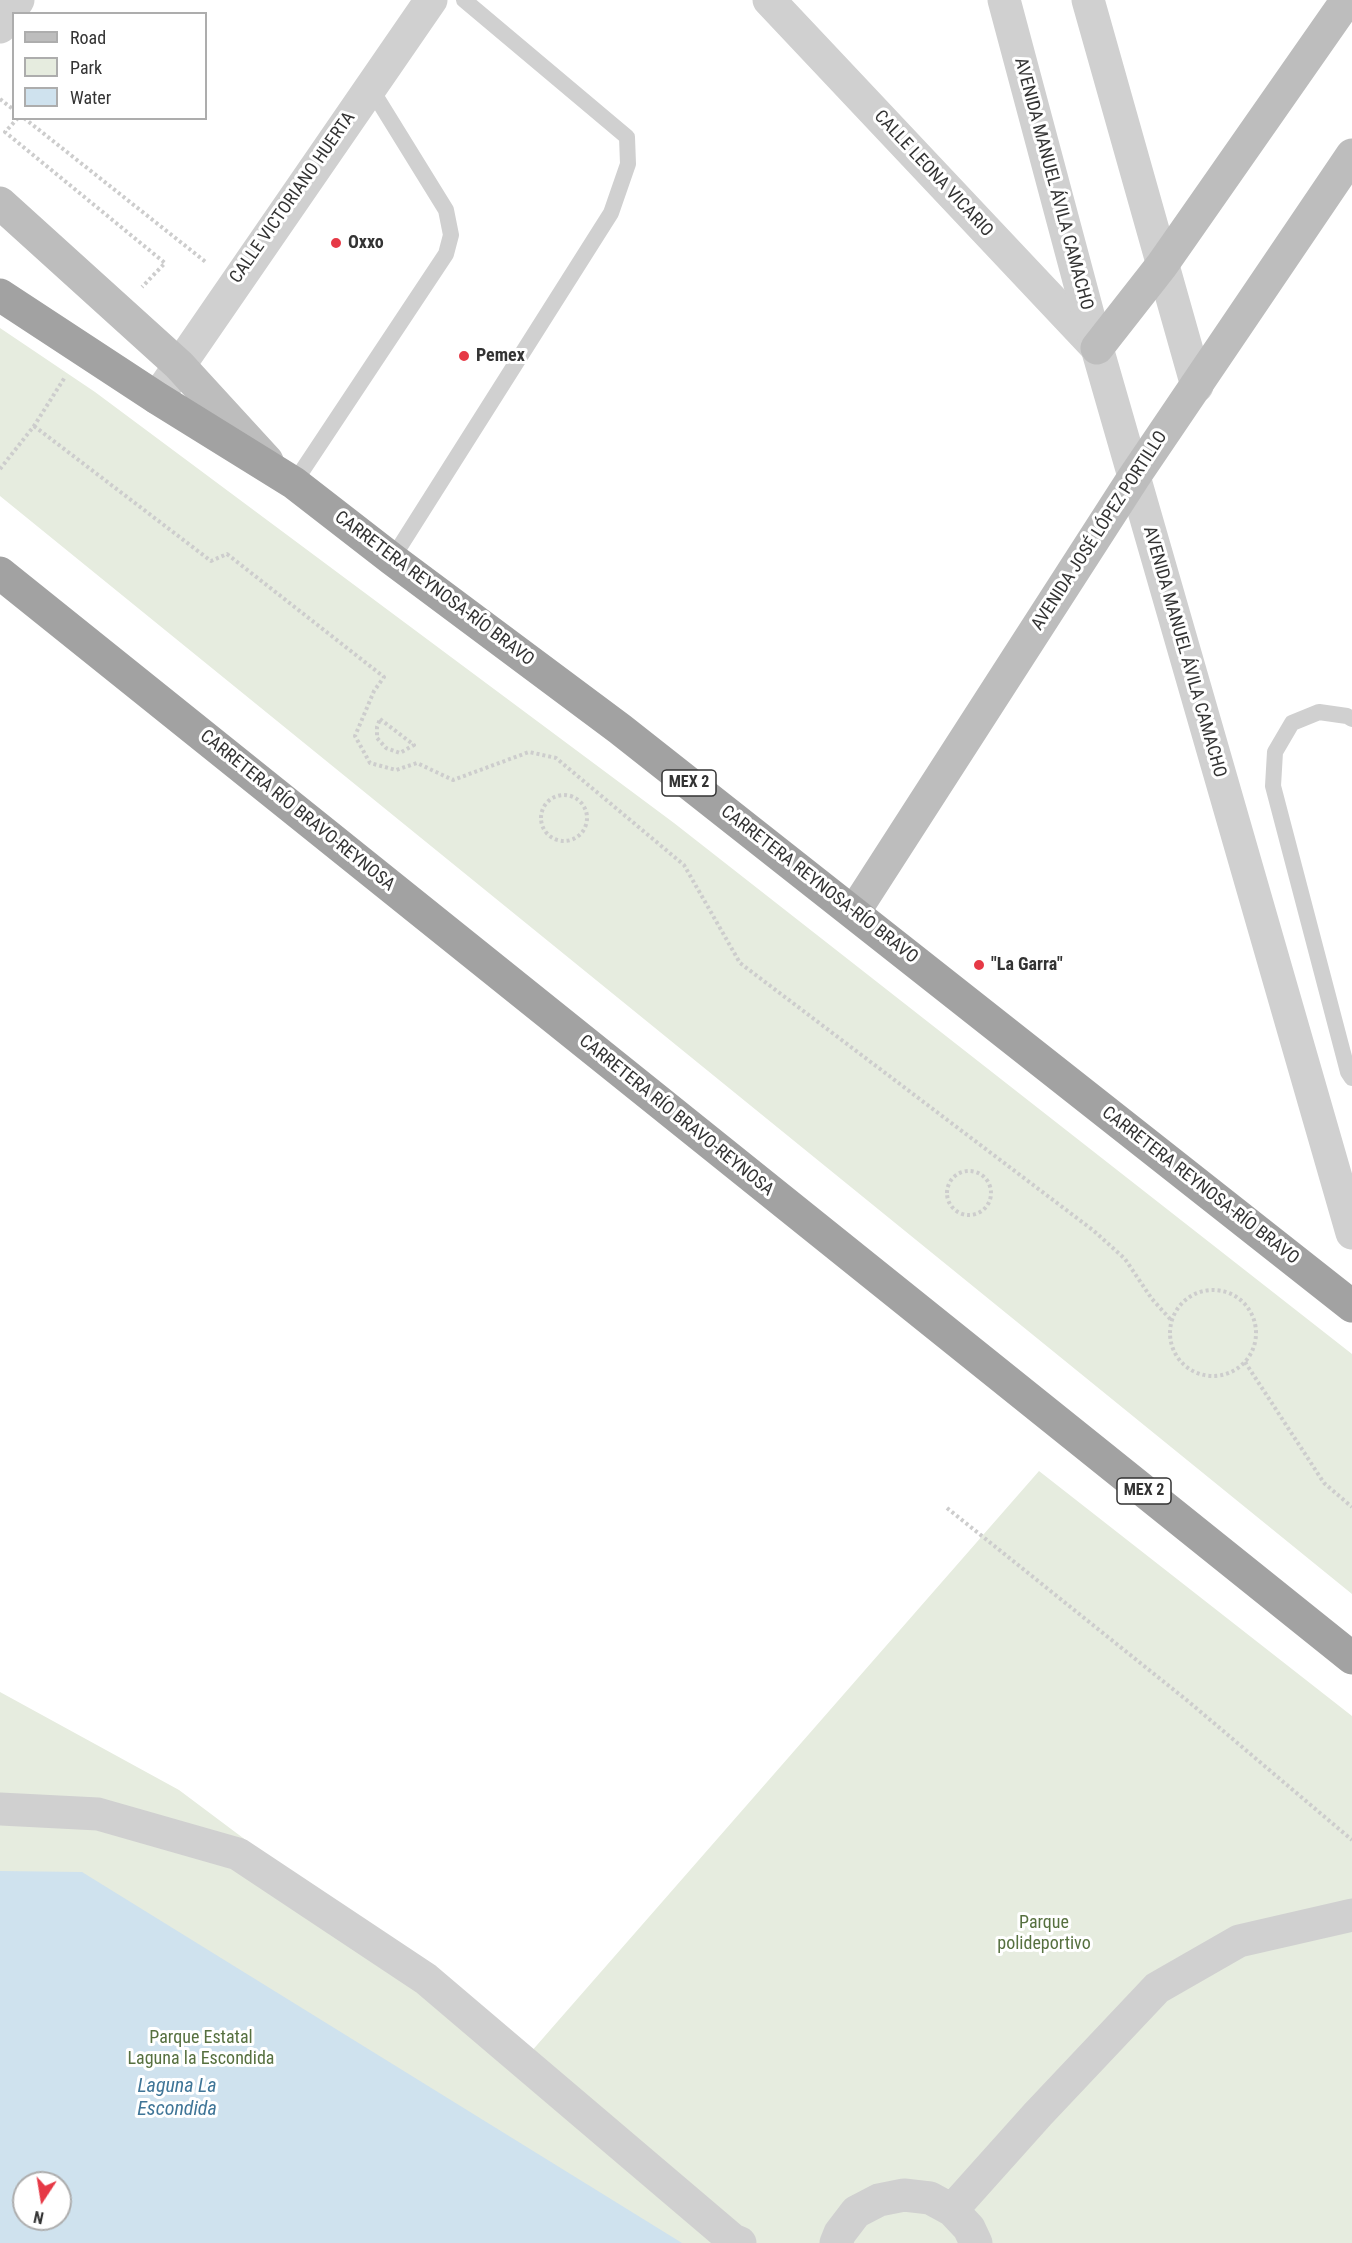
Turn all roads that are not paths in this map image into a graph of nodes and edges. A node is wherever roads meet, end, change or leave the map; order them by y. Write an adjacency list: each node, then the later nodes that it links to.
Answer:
1 (18, 0): 8 (street)
2 (431, 0): 9 (street, CALLE VICTORIANO HUERTA)
3 (464, 0): 20 (lane)
4 (770, 0): 14 (street, CALLE LEONA VICARIO)
5 (1004, 0): 14 (street, AVENIDA MANUEL ÁVILA CAMACHO)
6 (1088, 0): 12 (street)
7 (1347, 0): 12 (main road)
8 (0, 27)
9 (370, 87): 15 (street, CALLE VICTORIANO HUERTA); 19 (lane)
10 (1352, 155): 16 (main road, AVENIDA JOSÉ LÓPEZ PORTILLO)
11 (0, 203): 15 (main road, CARRETERA REYNOSA-RÍO BRAVO)
12 (1162, 265): 14 (main road); 16 (street)
13 (0, 296): 17 (highway, CARRETERA REYNOSA-RÍO BRAVO / MEX 2)
14 (1097, 348): 18 (street, AVENIDA MANUEL ÁVILA CAMACHO)
15 (179, 365): 17 (street, CALLE VICTORIANO HUERTA); 19 (main road, CARRETERA REYNOSA-RÍO BRAVO)
16 (1197, 386): 18 (main road, AVENIDA JOSÉ LÓPEZ PORTILLO)
17 (157, 398): 19 (highway, CARRETERA REYNOSA-RÍO BRAVO / MEX 2)
18 (1134, 477): 23 (main road, AVENIDA JOSÉ LÓPEZ PORTILLO); 25 (street, AVENIDA MANUEL ÁVILA CAMACHO)
19 (286, 478): 20 (highway, CARRETERA REYNOSA-RÍO BRAVO / MEX 2)
20 (392, 559): 23 (highway, CARRETERA REYNOSA-RÍO BRAVO / MEX 2)
21 (0, 573): 27 (highway, CARRETERA RÍO BRAVO-REYNOSA / MEX 2)
22 (1352, 720): 24 (lane)
23 (854, 912): 26 (highway, CARRETERA REYNOSA-RÍO BRAVO / MEX 2)
24 (1352, 1078)
25 (1352, 1233)
26 (1352, 1306)
27 (1352, 1658)
28 (0, 1809): 32 (street)
29 (1352, 1906): 30 (street)
30 (1337, 1918): 31 (street)
31 (952, 2210): 33 (street); 34 (street)
32 (740, 2243)
33 (836, 2243)
34 (976, 2243)

